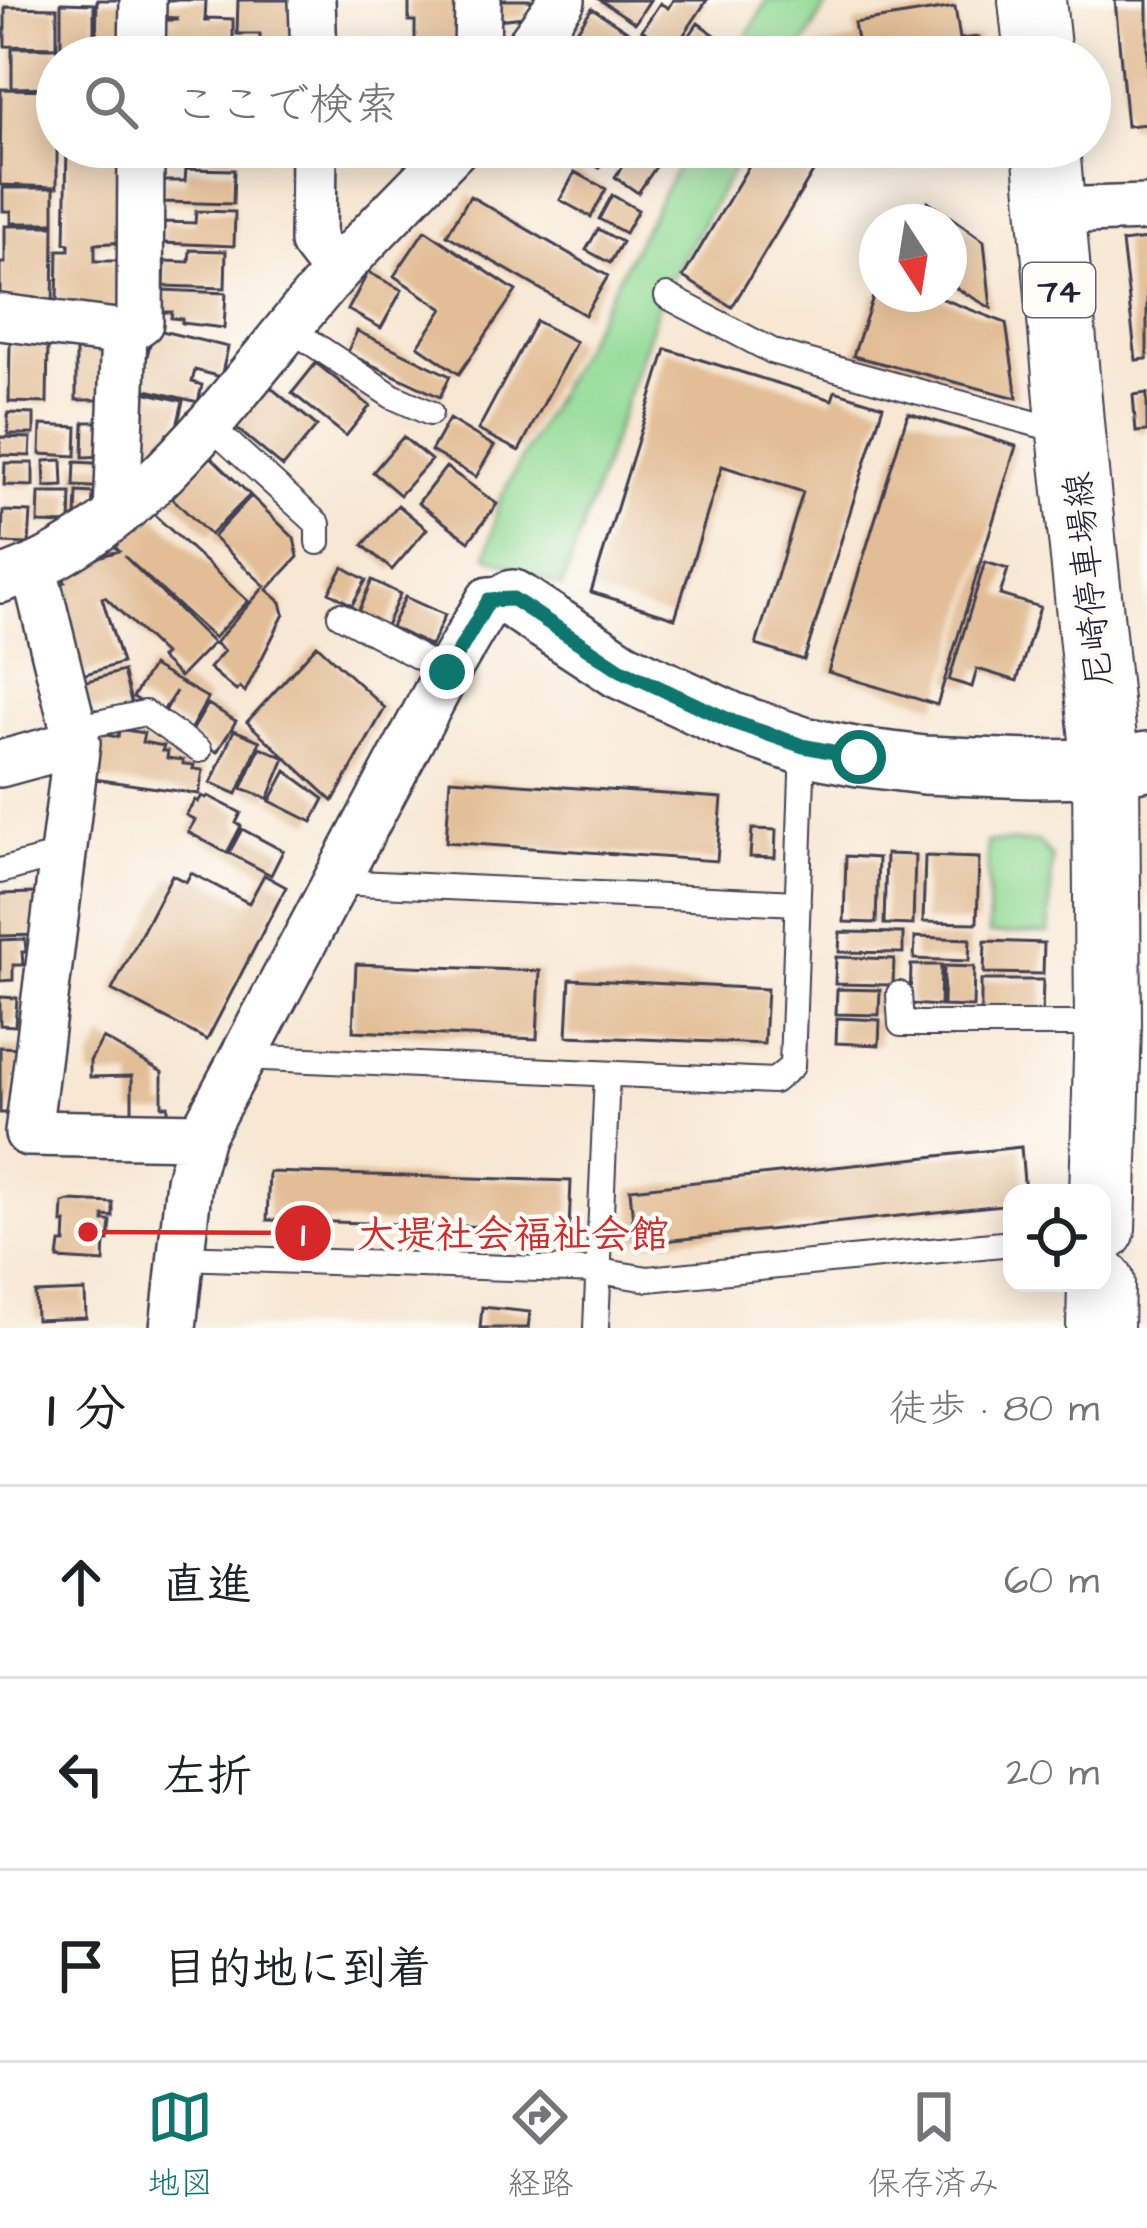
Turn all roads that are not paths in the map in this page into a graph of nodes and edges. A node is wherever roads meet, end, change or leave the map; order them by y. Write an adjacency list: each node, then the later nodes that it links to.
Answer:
1 (142, 0): 6 (street)
2 (312, 0): 7 (street)
3 (478, 0): 8 (street)
4 (562, 0): 9 (street)
5 (1032, 0): 10 (main road)
6 (142, 36)
7 (313, 36)
8 (477, 36)
9 (542, 36)
10 (1036, 36)
11 (141, 168): 21 (street)
12 (314, 168): 17 (street)
13 (437, 168): 17 (street)
14 (1048, 168): 16 (main road, 尼崎停車場線 / 74)
15 (1147, 208): 16 (street)
16 (1053, 211): 24 (main road, 尼崎停車場線 / 74)
17 (336, 272): 20 (street)
18 (667, 296): 24 (lane)
19 (0, 317): 21 (street)
20 (289, 328): 22 (lane); 23 (street)
21 (124, 333): 25 (street)
22 (430, 413)
23 (208, 424): 25 (street); 26 (lane)
24 (1071, 433): 35 (main road, 尼崎停車場線 / 74)
25 (117, 515): 27 (street)
26 (318, 542)
27 (17, 574): 31 (street)
28 (513, 599): 30 (street); 32 (street)
29 (340, 616): 30 (lane)
30 (447, 672): 38 (street)
31 (76, 735): 33 (lane); 34 (street); 36 (street)
32 (803, 746): 35 (street); 39 (lane)
33 (199, 750)
34 (0, 764)
35 (1126, 765): 41 (main road, 尼崎停車場線 / 74)
36 (65, 853): 37 (lane); 44 (street)
37 (0, 871)
38 (335, 882): 39 (lane); 42 (street)
39 (798, 903): 43 (lane)
40 (899, 994): 41 (lane)
41 (1108, 1024): 46 (main road, 尼崎停車場線 / 74)
42 (242, 1057): 43 (lane); 45 (street)
43 (607, 1074): 49 (lane)
44 (14, 1133): 45 (street)
45 (201, 1136): 48 (street)
46 (1103, 1184)
47 (1003, 1244): 49 (lane)
48 (179, 1257): 49 (lane); 51 (street)
49 (599, 1271): 52 (lane)
50 (1101, 1292): 53 (main road)
51 (173, 1328)
52 (596, 1328)
53 (1100, 1328)

